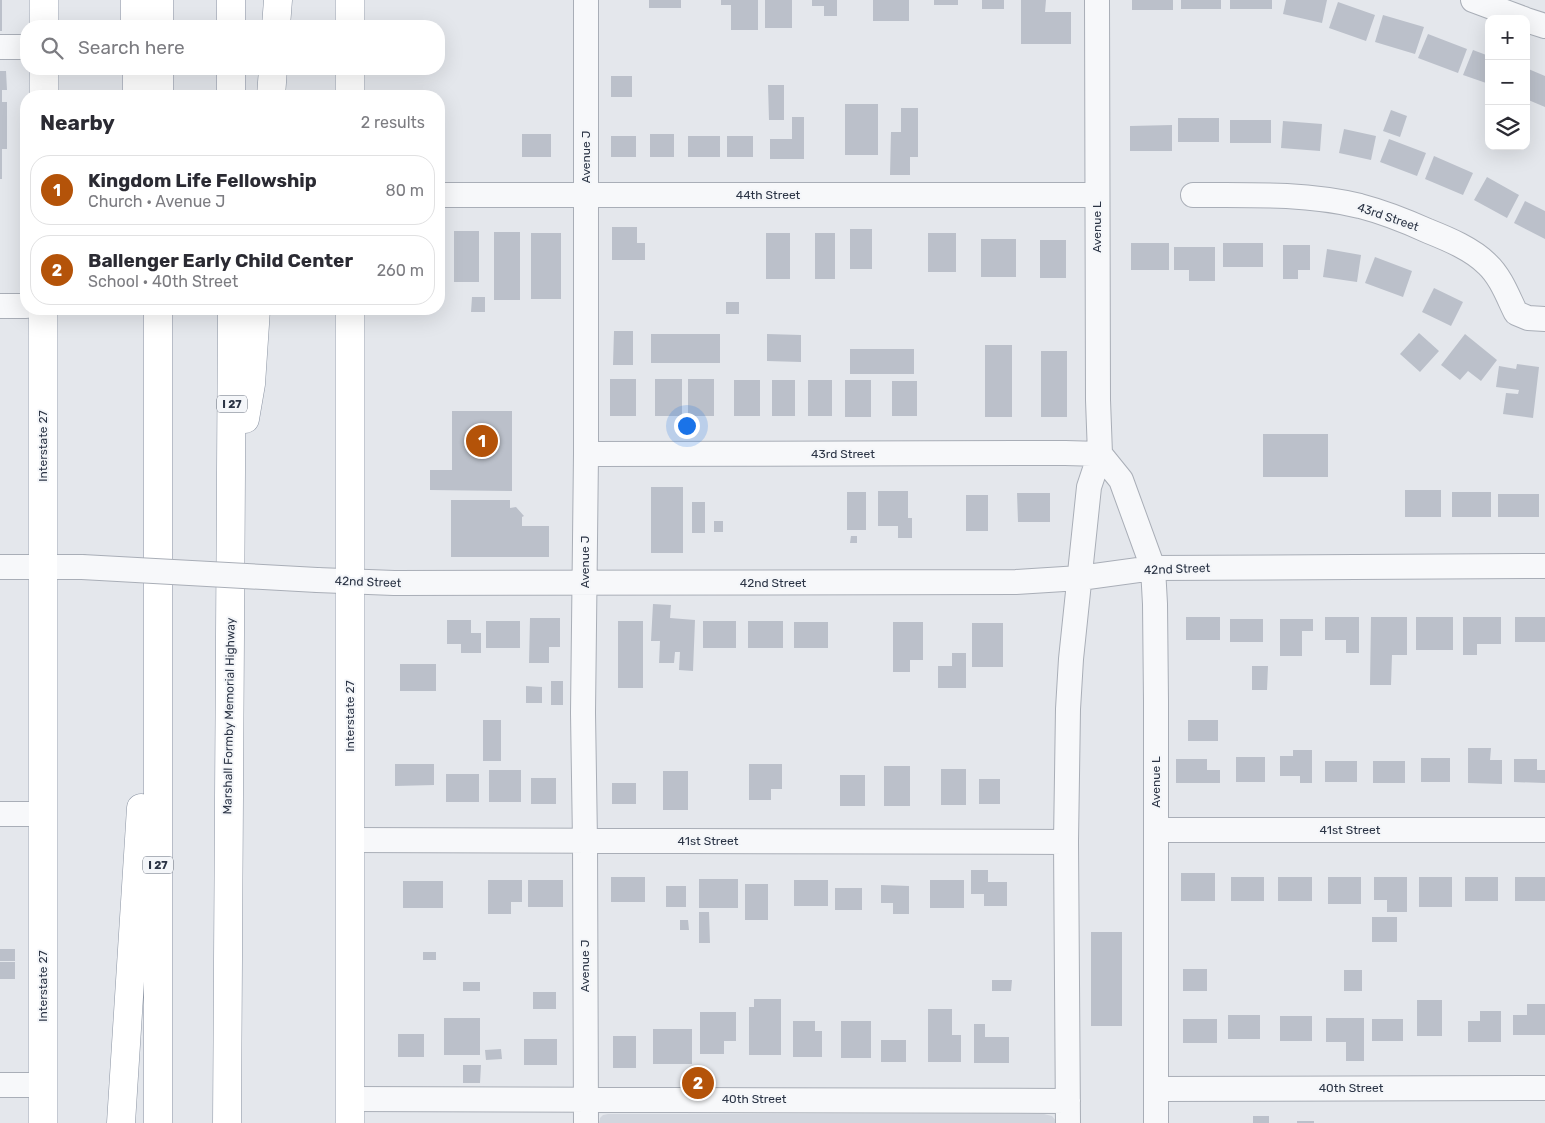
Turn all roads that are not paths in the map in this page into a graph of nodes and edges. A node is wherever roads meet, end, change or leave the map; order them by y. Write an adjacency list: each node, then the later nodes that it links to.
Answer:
1 (44, 0): 11 (main road)
2 (135, 0): 12 (main road)
3 (159, 0): 13 (main road)
4 (231, 0): 14 (main road)
5 (278, 0): 15 (main road)
6 (350, 0): 16 (main road)
7 (586, 0): 34 (street, Avenue J)
8 (1096, 0): 35 (street, Avenue L)
9 (1473, 0): 10 (street)
10 (1514, 15)
11 (44, 20)
12 (135, 20)
13 (159, 20)
14 (231, 20)
15 (276, 20)
16 (350, 20)
17 (1530, 21): 18 (street)
18 (1545, 26)
19 (0, 47): 20 (street)
20 (20, 47)
21 (44, 75): 27 (main road)
22 (136, 75): 28 (main road)
23 (159, 75): 29 (main road)
24 (231, 75): 30 (main road)
25 (273, 75): 31 (main road)
26 (350, 75): 32 (main road)
27 (44, 90)
28 (137, 90)
29 (159, 90)
30 (231, 90)
31 (271, 90)
32 (350, 90)
33 (445, 195): 34 (street, 44th Street)
34 (586, 195): 35 (street, 44th Street); 46 (street, Avenue J)
35 (1097, 195): 47 (street, Avenue L)
36 (1193, 195): 45 (street, 43rd Street)
37 (0, 306): 38 (street)
38 (20, 306)
39 (44, 315): 52 (main road, Interstate 27)
40 (145, 315): 48 (main road)
41 (158, 315): 48 (main road, I 27)
42 (232, 315): 49 (main road, Marshall Formby Memorial Highway / I 27)
43 (256, 315): 49 (main road)
44 (350, 315): 55 (main road, Interstate 27)
45 (1545, 319)
46 (586, 454): 47 (street, 43rd Street); 56 (street, Avenue J)
47 (1100, 454): 53 (street, Avenue L); 54 (street, Avenue L)
48 (158, 494): 57 (main road, I 27)
49 (232, 499): 65 (main road, Marshall Formby Memorial Highway / I 27)
50 (1545, 566): 53 (street, 42nd Street)
51 (0, 567): 52 (street, 42nd Street)
52 (44, 567): 55 (street, 42nd Street, bridge); 59 (main road, Interstate 27)
53 (1153, 568): 54 (street, 42nd Street); 60 (street, Avenue L)
54 (1080, 578): 56 (street, 42nd Street); 64 (street, Avenue L)
55 (350, 582): 56 (street, 42nd Street); 62 (main road, Interstate 27)
56 (585, 583): 63 (street, Avenue J)
57 (158, 607): 74 (main road); 75 (main road, I 27)
58 (0, 814): 59 (street)
59 (43, 814): 67 (main road, Interstate 27)
60 (1156, 830): 61 (street, 41st Street); 69 (street, Avenue L)
61 (1545, 830)
62 (350, 840): 63 (street, 41st Street); 71 (main road, Interstate 27)
63 (585, 841): 64 (street, 41st Street); 70 (street, Avenue J)
64 (1066, 842): 72 (street, Avenue L)
65 (227, 948): 76 (main road, Marshall Formby Memorial Highway / I 27); 77 (main road)
66 (0, 1085): 67 (street)
67 (43, 1085): 73 (main road, Interstate 27)
68 (1545, 1088): 69 (street, 40th Street)
69 (1156, 1089): 79 (street, Avenue L)
70 (586, 1099): 71 (street, 40th Street); 72 (street, 40th Street); 78 (street, Avenue J)
71 (350, 1111)
72 (1068, 1112)
73 (43, 1123)
74 (121, 1123)
75 (158, 1123)
76 (227, 1123)
77 (238, 1123)
78 (586, 1123)
79 (1156, 1123)

